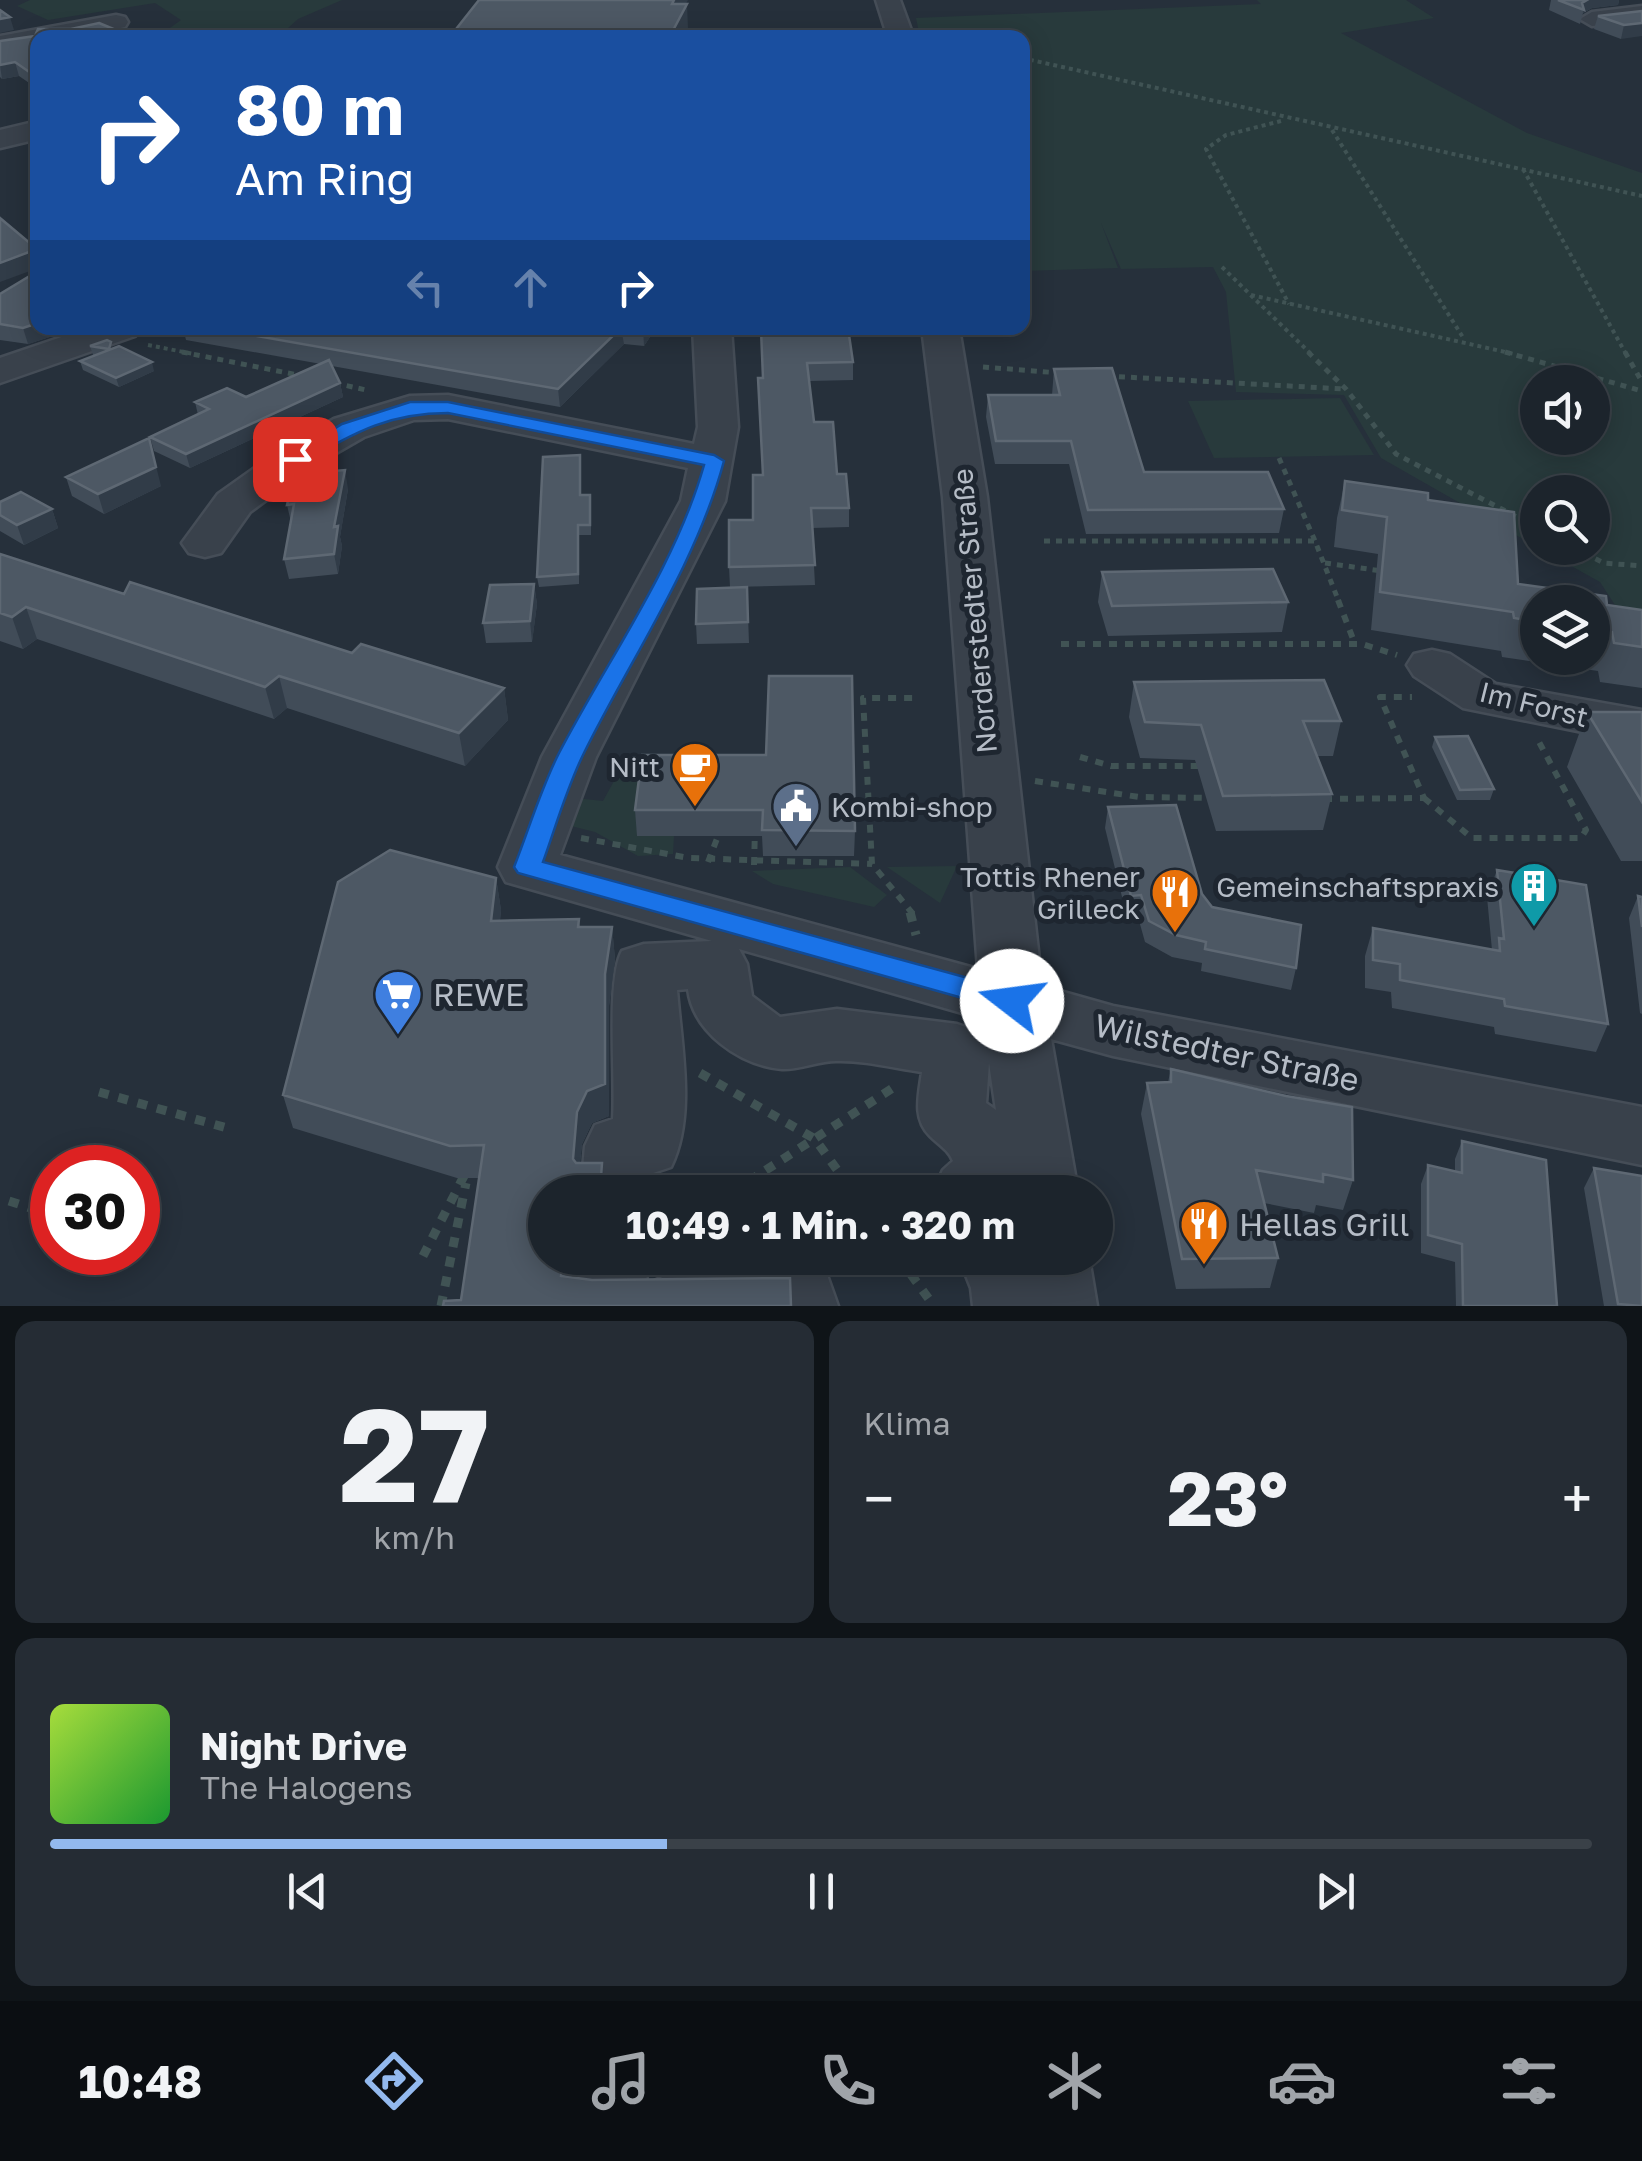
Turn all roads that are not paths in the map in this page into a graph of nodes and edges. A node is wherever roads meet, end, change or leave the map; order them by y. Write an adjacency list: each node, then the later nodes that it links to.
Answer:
1 (888, 0): 6 (street)
2 (1642, 13): 3 (street)
3 (1592, 18)
4 (116, 22): 5 (street)
5 (74, 30)
6 (898, 30)
7 (30, 38): 8 (street)
8 (0, 44)
9 (30, 132): 10 (street)
10 (0, 139)
11 (102, 335): 14 (street)
12 (712, 335): 15 (street)
13 (943, 345): 20 (street, Norderstedter Straße)
14 (0, 371)
15 (714, 461): 16 (street); 19 (street, Wilstedter Straße)
16 (205, 542)
17 (1432, 665): 18 (street, Im Forst)
18 (1642, 727)
19 (690, 914): 20 (street, Wilstedter Straße); 22 (street); 23 (street)
20 (1012, 1001): 21 (street, Wilstedter Straße); 24 (street, Norderstedter Straße)
21 (1642, 1136)
22 (617, 1175)
23 (985, 1175)
24 (1040, 1175)
25 (610, 1275): 26 (street)
26 (607, 1306)
27 (674, 1306): 28 (street)
28 (800, 1306)

